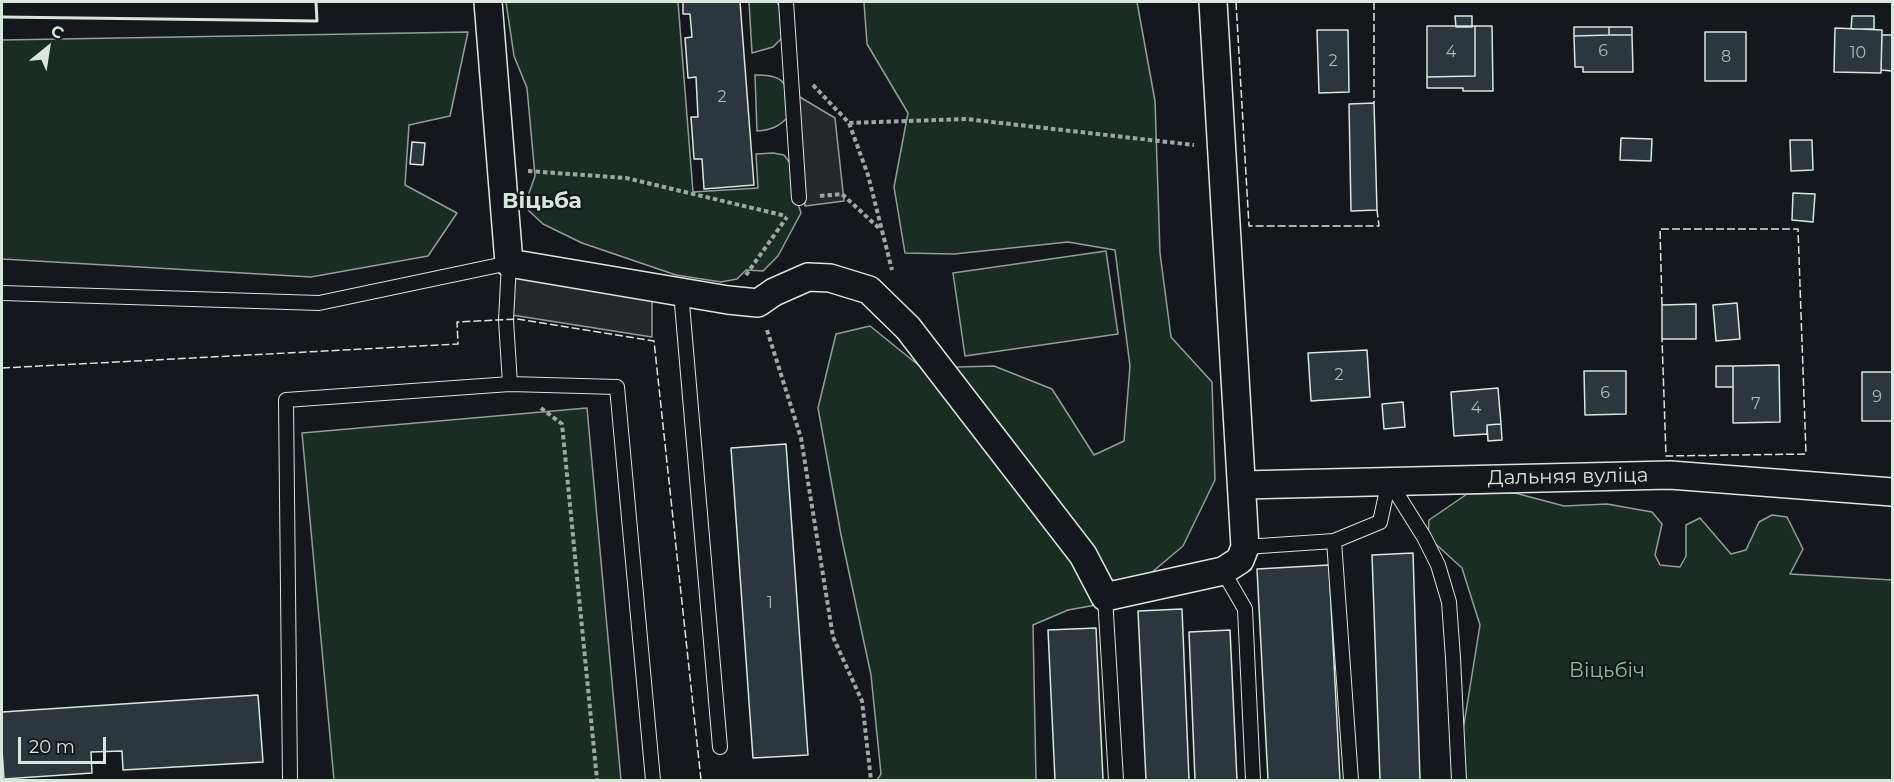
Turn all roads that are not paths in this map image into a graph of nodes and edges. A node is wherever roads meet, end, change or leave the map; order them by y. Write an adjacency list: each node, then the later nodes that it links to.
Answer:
1 (488, 2): 5 (street)
2 (786, 2): 4 (lane)
3 (1214, 2): 10 (street)
4 (799, 198)
5 (509, 263): 6 (street); 7 (lane); 8 (lane)
6 (681, 292): 15 (street); 16 (lane)
7 (2, 293)
8 (510, 384): 17 (lane); 18 (lane)
9 (1389, 481): 10 (street, Дальняя вуліца); 11 (street, Дальняя вуліца); 12 (lane); 22 (lane)
10 (1242, 485): 13 (street)
11 (1893, 492)
12 (1334, 541): 13 (lane); 21 (lane)
13 (1245, 547): 14 (street)
14 (1223, 571): 15 (street); 20 (lane)
15 (1105, 597): 19 (lane)
16 (720, 747)
17 (290, 780)
18 (653, 780)
19 (1116, 780)
20 (1253, 780)
21 (1351, 780)
22 (1459, 780)

